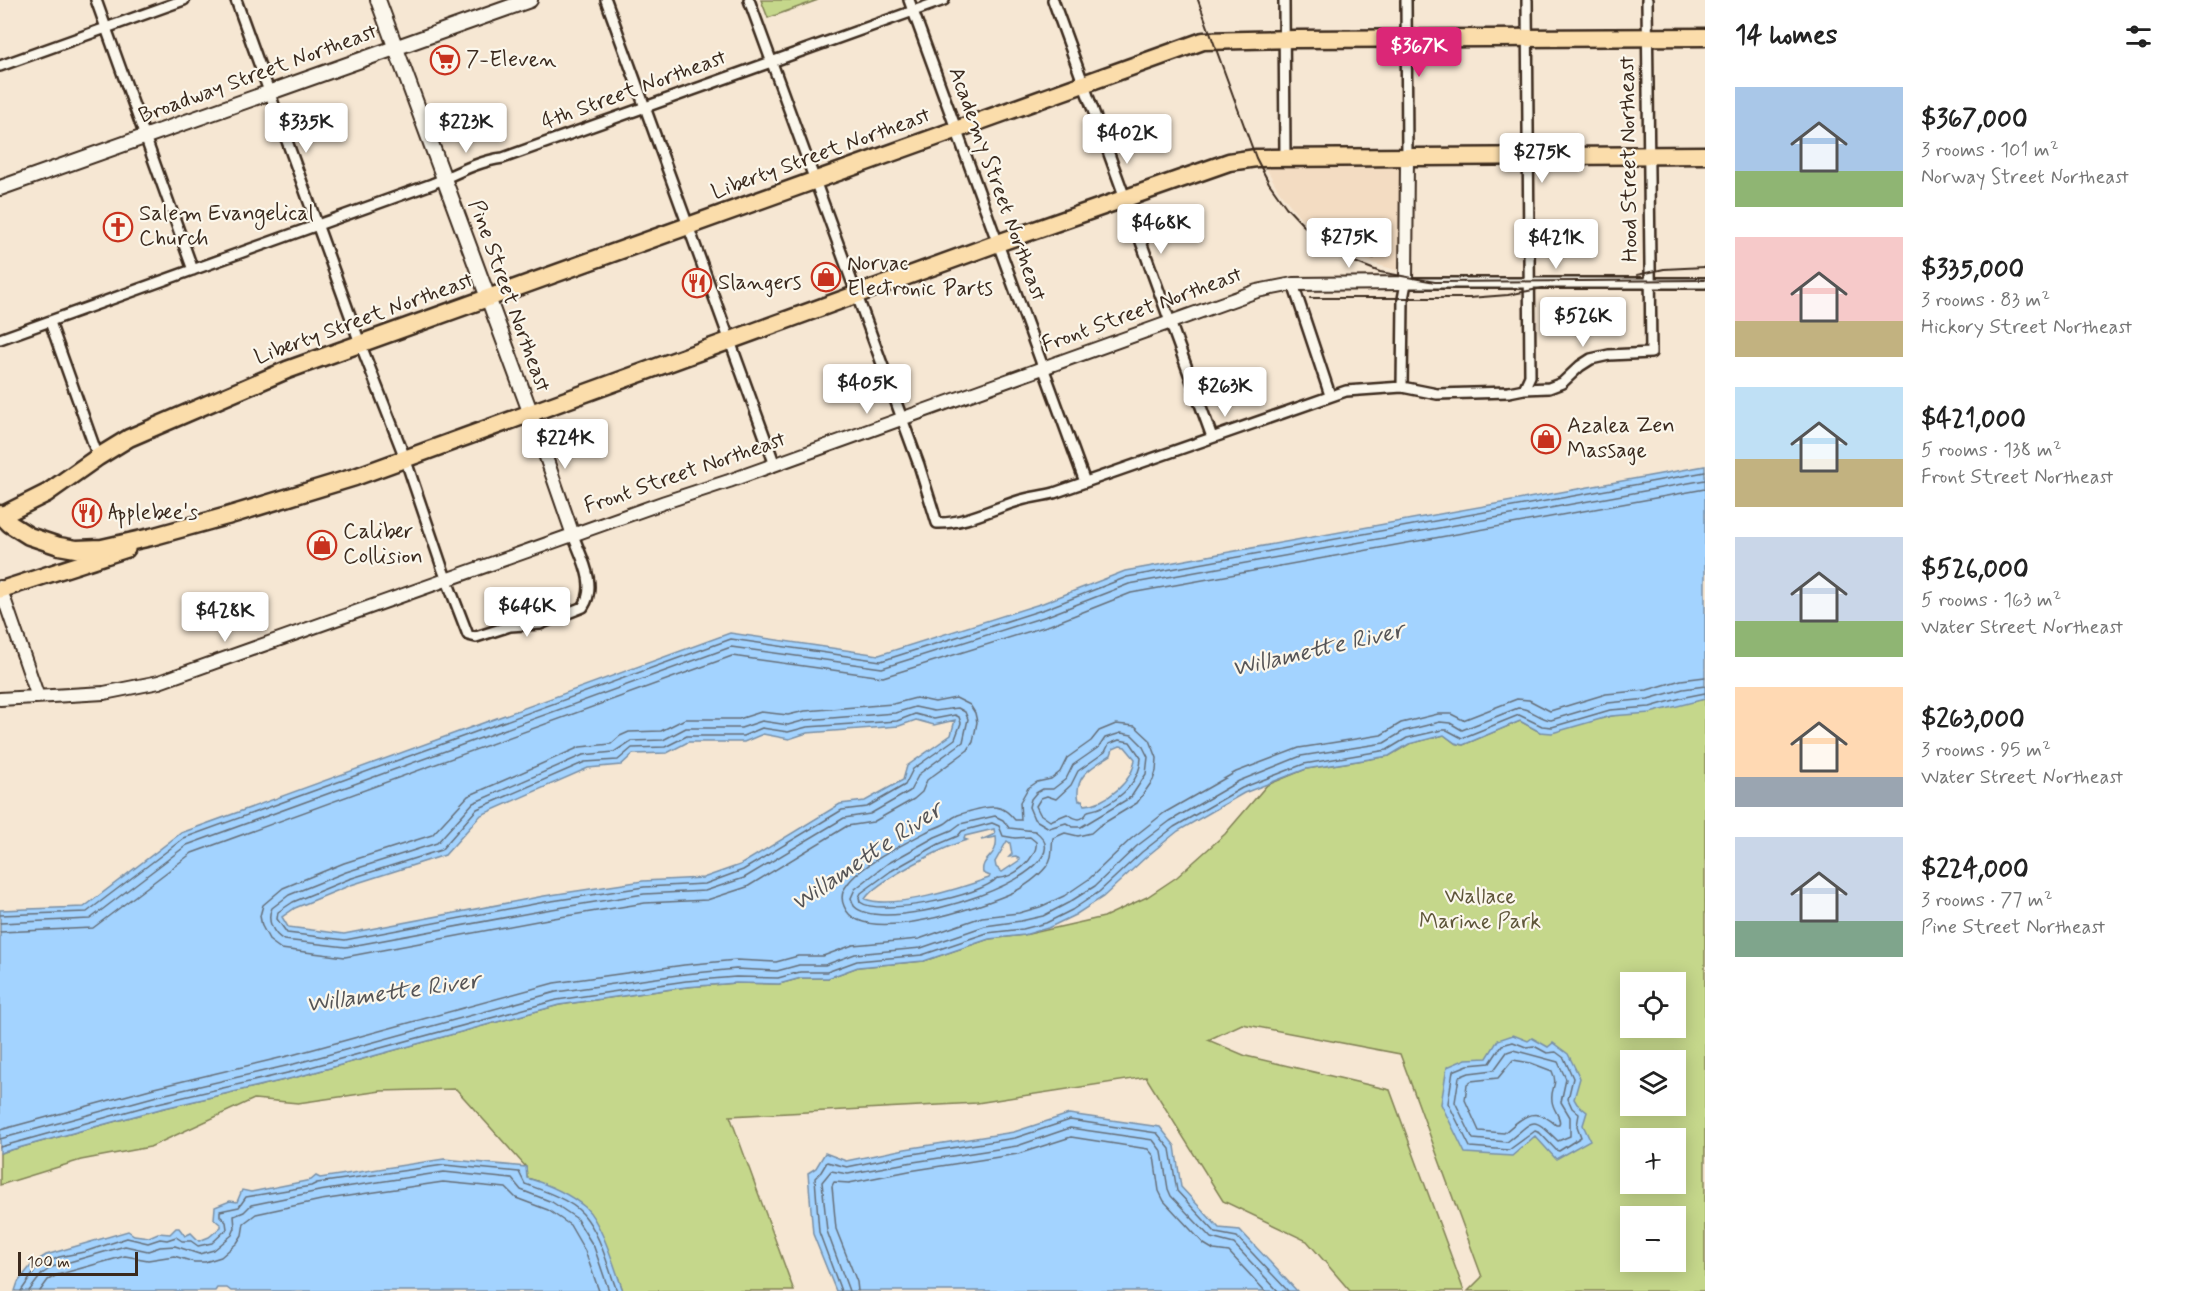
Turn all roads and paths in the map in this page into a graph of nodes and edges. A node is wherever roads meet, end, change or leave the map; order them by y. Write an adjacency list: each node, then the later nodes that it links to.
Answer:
1 (96, 0): 16 (street)
2 (184, 0): 16 (street)
3 (236, 0): 26 (street)
4 (378, 0): 22 (main road, Pine Street Northeast)
5 (606, 0): 27 (street)
6 (749, 0): 23 (street)
7 (909, 0): 15 (street, Academy Street Northeast)
8 (944, 0): 15 (street, 4th Street Northeast)
9 (1053, 0): 25 (street)
10 (1284, 0): 21 (street)
11 (1406, 0): 18 (street)
12 (1527, 0): 19 (street)
13 (1647, 0): 20 (street, Hood Street Northeast)
14 (524, 1): 22 (main road, Broadway Street Northeast)
15 (913, 11): 23 (street, 4th Street Northeast); 28 (street, Academy Street Northeast)
16 (106, 29): 24 (street); 29 (street)
17 (1705, 37): 20 (highway, Liberty Street Northeast)
18 (1406, 38): 19 (highway, Liberty Street Northeast); 21 (highway, Liberty Street Northeast); 33 (street)
19 (1527, 38): 20 (highway, Liberty Street Northeast); 31 (street)
20 (1647, 38): 32 (street, Hood Street Northeast)
21 (1284, 39): 25 (highway, Liberty Street Northeast); 34 (street)
22 (395, 47): 26 (main road, Broadway Street Northeast); 35 (main road, Pine Street Northeast)
23 (771, 62): 27 (street, 4th Street Northeast); 36 (street)
24 (0, 66)
25 (1084, 82): 28 (highway, Liberty Street Northeast); 38 (street)
26 (270, 92): 29 (main road, Broadway Street Northeast); 39 (street)
27 (645, 107): 35 (street, 4th Street Northeast); 40 (street)
28 (957, 128): 36 (highway, Liberty Street Northeast); 41 (street, Academy Street Northeast)
29 (145, 136): 37 (main road, Broadway Street Northeast); 42 (street)
30 (1705, 155): 32 (highway)
31 (1528, 156): 32 (highway); 33 (highway); 47 (street)
32 (1650, 156): 44 (street, Hood Street Northeast)
33 (1407, 157): 34 (highway); 43 (street)
34 (1285, 158): 38 (highway)
35 (443, 179): 39 (street, 4th Street Northeast); 49 (main road, Pine Street Northeast)
36 (813, 180): 40 (highway, Liberty Street Northeast); 48 (street)
37 (0, 188)
38 (1125, 198): 41 (highway); 50 (street)
39 (317, 225): 42 (street, 4th Street Northeast); 54 (street)
40 (688, 226): 49 (highway, Liberty Street Northeast); 53 (street)
41 (998, 243): 48 (highway); 55 (street, Academy Street Northeast)
42 (193, 270): 51 (street, 4th Street Northeast)
43 (1406, 283): 46 (street, Front Street Northeast); 47 (street, Front Street Northeast); 56 (street)
44 (1650, 283): 45 (street, Front Street Northeast); 47 (street, Front Street Northeast); 57 (street, Hood Street Northeast)
45 (1705, 283)
46 (1293, 284): 50 (street, Front Street Northeast); 58 (street)
47 (1530, 284): 57 (street)
48 (856, 295): 53 (highway); 60 (street)
49 (488, 298): 54 (highway, Liberty Street Northeast); 59 (main road, Pine Street Northeast)
50 (1171, 321): 55 (street, Front Street Northeast); 61 (street)
51 (50, 322): 52 (street, 4th Street Northeast); 62 (street)
52 (0, 339)
53 (730, 340): 59 (highway); 64 (street)
54 (360, 343): 62 (highway, Liberty Street Northeast); 63 (street)
55 (1043, 367): 60 (street, Front Street Northeast); 65 (street, Academy Street Northeast)
56 (1402, 387): 57 (street); 58 (street)
57 (1524, 388)
58 (1330, 395): 61 (street)
59 (531, 414): 63 (highway); 67 (street, Pine Street Northeast)
60 (902, 419): 64 (street, Front Street Northeast); 65 (street)
61 (1212, 437): 65 (street)
62 (98, 457): 66 (highway, Liberty Street Northeast)
63 (405, 458): 68 (highway); 69 (street)
64 (775, 465): 67 (street, Front Street Northeast)
65 (1085, 482)
66 (0, 515): 68 (highway)
67 (573, 535): 69 (street, Front Street Northeast); 69 (street, Pine Street Northeast)
68 (151, 537): 70 (main road)
69 (447, 580): 71 (street, Front Street Northeast)
70 (0, 589): 71 (street)
71 (38, 698): 72 (street, Front Street Northeast)
72 (0, 699)

